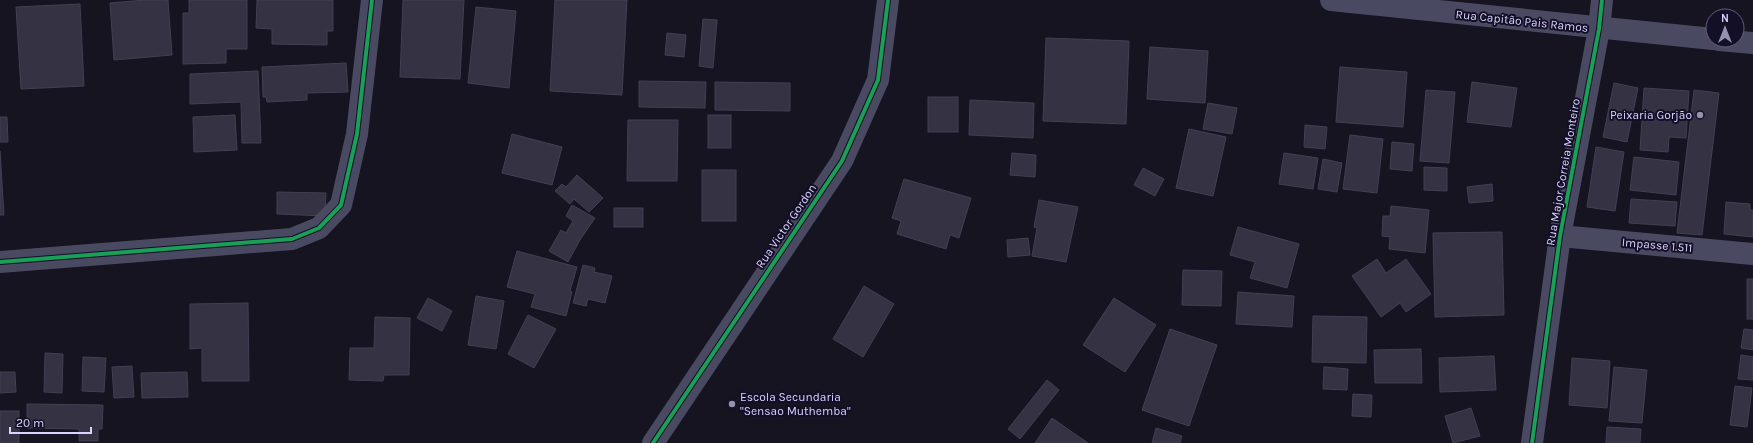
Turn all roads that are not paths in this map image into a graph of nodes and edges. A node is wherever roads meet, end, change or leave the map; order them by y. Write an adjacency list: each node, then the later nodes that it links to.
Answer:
1 (372, 0): 9 (street)
2 (888, 0): 10 (street, Rua Victor Gordon)
3 (1331, 0): 5 (street, Rua Capitão Pais Ramos)
4 (1602, 0): 5 (street, Rua Major Correia Monteiro)
5 (1599, 29): 6 (street, Rua Capitão Pais Ramos); 7 (street, Rua Major Correia Monteiro)
6 (1705, 39)
7 (1560, 236): 8 (street, Impasse 1.511); 11 (street, Rua Major Correia Monteiro)
8 (1753, 254)
9 (0, 262)
10 (653, 443)
11 (1532, 443)

